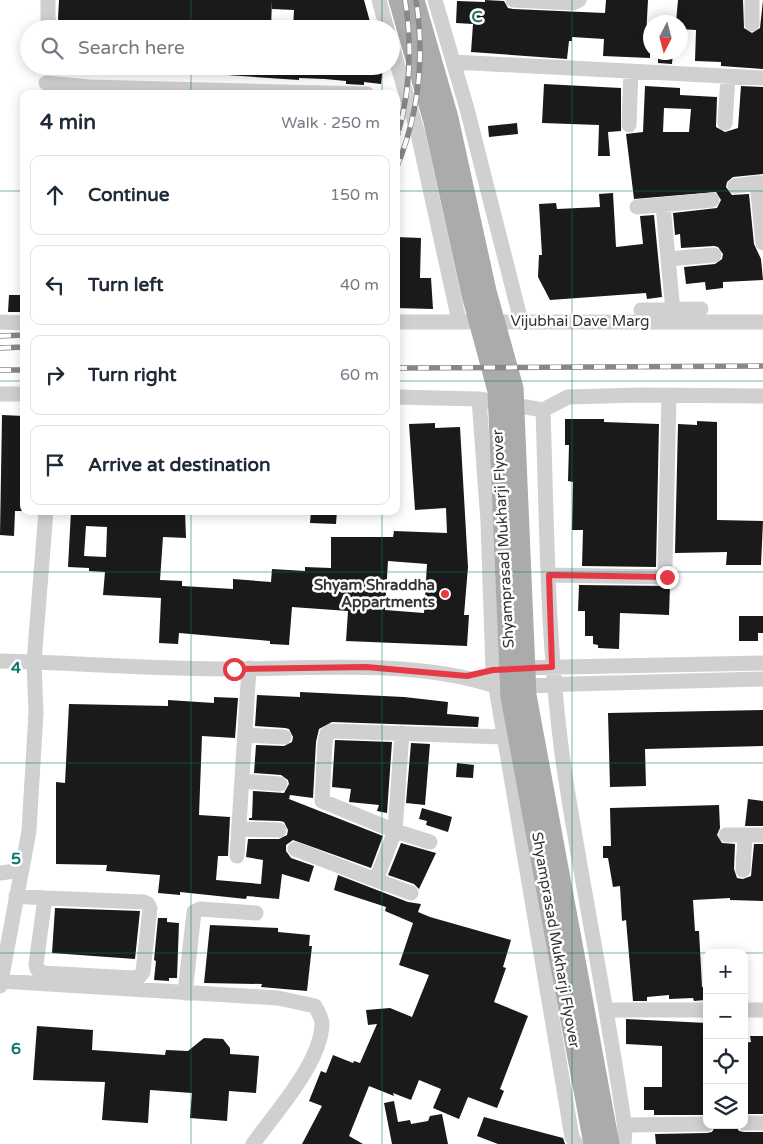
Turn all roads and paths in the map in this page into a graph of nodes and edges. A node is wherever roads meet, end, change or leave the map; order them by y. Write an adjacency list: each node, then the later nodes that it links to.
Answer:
1 (48, 0): 9 (street)
2 (379, 0): 10 (street)
3 (398, 0): 91 (main road, Shyamprasad Mukharji Flyover)
4 (415, 0): 91 (main road, Shyamprasad Mukharji Flyover)
5 (436, 0): 12 (street)
6 (513, 0): 7 (street)
7 (580, 0)
8 (752, 0): 11 (street)
9 (48, 20)
10 (385, 20)
11 (752, 24)
12 (453, 62): 13 (street); 34 (street)
13 (631, 71): 15 (street); 21 (street)
14 (397, 75): 19 (street)
15 (728, 76): 16 (street); 20 (street)
16 (763, 78)
17 (46, 83): 18 (street)
18 (89, 90)
19 (401, 95): 33 (street)
20 (725, 123)
21 (629, 125)
22 (760, 183): 23 (street); 27 (street)
23 (735, 186)
24 (712, 200): 25 (street)
25 (663, 205): 26 (street); 29 (street)
26 (637, 207)
27 (762, 234)
28 (714, 255): 29 (street)
29 (668, 259): 32 (street)
30 (701, 309): 32 (street)
31 (641, 310): 32 (street)
32 (673, 316): 34 (street, Vijubhai Dave Marg); 37 (street, Vijubhai Dave Marg)
33 (459, 321): 34 (street, Vijubhai Dave Marg); 36 (street, Vijubhai Dave Marg)
34 (521, 321)
35 (0, 322): 38 (street)
36 (400, 322)
37 (763, 322)
38 (20, 323)
39 (0, 394): 40 (street)
40 (20, 394)
41 (669, 395): 43 (street); 45 (street); 47 (street)
42 (400, 396): 44 (street)
43 (763, 396)
44 (479, 400): 45 (street); 53 (street)
45 (542, 410): 47 (street)
46 (46, 515): 49 (street)
47 (549, 575): 51 (street)
48 (0, 661): 49 (street)
49 (34, 662): 52 (street); 73 (street)
50 (763, 663): 51 (street)
51 (552, 667): 53 (street); 56 (street)
52 (249, 668): 54 (street); 59 (street)
53 (493, 670): 54 (street); 57 (street)
54 (467, 676): 57 (street)
55 (763, 679): 56 (street)
56 (555, 684): 57 (street); 83 (street)
57 (495, 686): 61 (street)
58 (402, 734): 61 (street); 66 (street); 66 (street)
59 (245, 735): 60 (street); 62 (street)
60 (284, 737)
61 (503, 737): 91 (street)
62 (242, 781): 63 (street); 64 (street)
63 (280, 784)
64 (239, 829): 65 (street); 72 (street)
65 (279, 830)
66 (395, 830): 70 (street); 76 (street)
67 (726, 835): 68 (street)
68 (745, 835): 69 (street); 74 (street)
69 (763, 835)
70 (430, 842)
71 (295, 849): 76 (street)
72 (237, 856)
73 (22, 870): 75 (street); 78 (street)
74 (743, 870)
75 (0, 873)
76 (376, 880): 77 (street)
77 (411, 893)
78 (16, 896): 79 (street); 81 (street)
79 (46, 898): 79 (street)
80 (256, 913): 82 (street)
81 (0, 983): 82 (street)
82 (185, 993): 92 (street)
83 (607, 1010): 84 (street); 90 (street)
84 (703, 1010)
85 (748, 1010): 86 (street)
86 (763, 1010)
87 (748, 1123): 88 (street)
88 (763, 1123)
89 (703, 1124): 90 (street)
90 (624, 1125): 91 (street)
91 (601, 1143)
92 (253, 1144)

